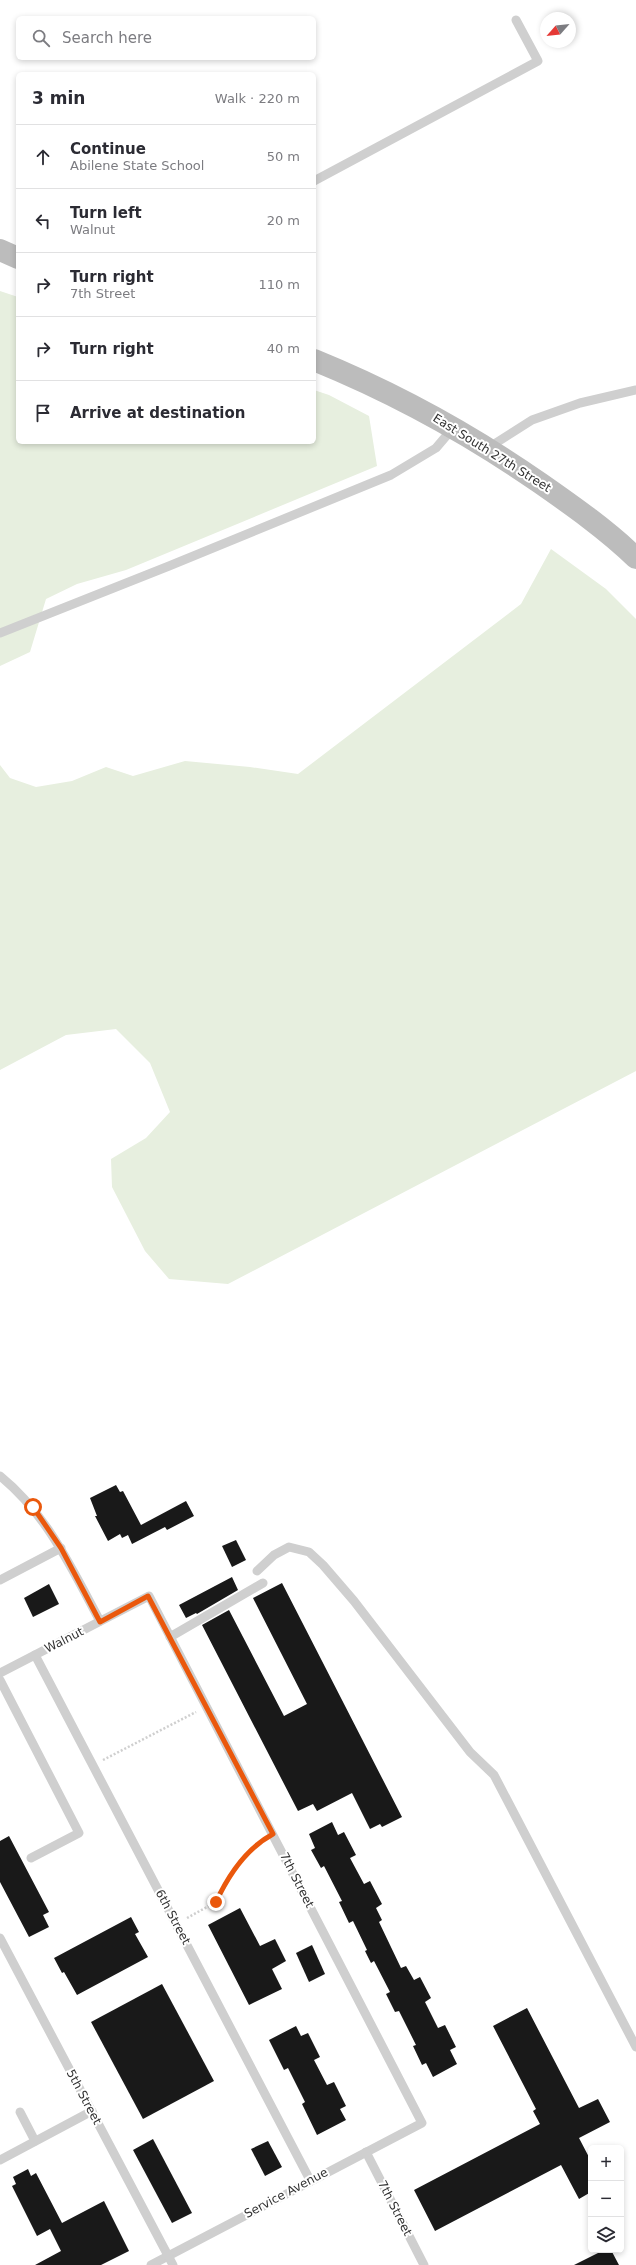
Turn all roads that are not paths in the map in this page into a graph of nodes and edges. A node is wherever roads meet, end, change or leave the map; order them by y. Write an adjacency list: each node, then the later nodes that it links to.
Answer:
1 (516, 20): 2 (lane)
2 (316, 180)
3 (0, 250): 4 (main road)
4 (16, 257)
5 (316, 361): 7 (main road, East South 27th Street)
6 (636, 390): 8 (lane)
7 (454, 427): 8 (main road, East South 27th Street); 10 (lane)
8 (488, 448): 9 (main road, East South 27th Street)
9 (636, 558)
10 (0, 633)
11 (0, 1476): 12 (lane)
12 (61, 1548): 14 (lane); 17 (lane)
13 (257, 1571): 24 (lane)
14 (0, 1580)
15 (263, 1583): 18 (lane)
16 (148, 1596): 17 (lane, Walnut); 18 (lane, 7th Street)
17 (100, 1622): 19 (lane, Walnut)
18 (170, 1637): 27 (lane, 7th Street)
19 (36, 1655): 20 (lane, Walnut); 31 (lane, 6th Street)
20 (0, 1673)
21 (0, 1680): 22 (lane)
22 (32, 1858)
23 (0, 1938): 25 (lane, 5th Street)
24 (636, 2047)
25 (92, 2111): 28 (lane); 32 (lane, 5th Street)
26 (20, 2112): 28 (lane)
27 (422, 2123): 29 (lane, Service Avenue)
28 (35, 2141): 30 (lane)
29 (366, 2152): 31 (lane, Service Avenue); 35 (lane, 7th Street)
30 (0, 2160)
31 (310, 2180): 32 (lane, Service Avenue)
32 (168, 2256): 33 (lane, Service Avenue); 34 (lane, 5th Street)
33 (151, 2265)
34 (173, 2265)
35 (424, 2265)

